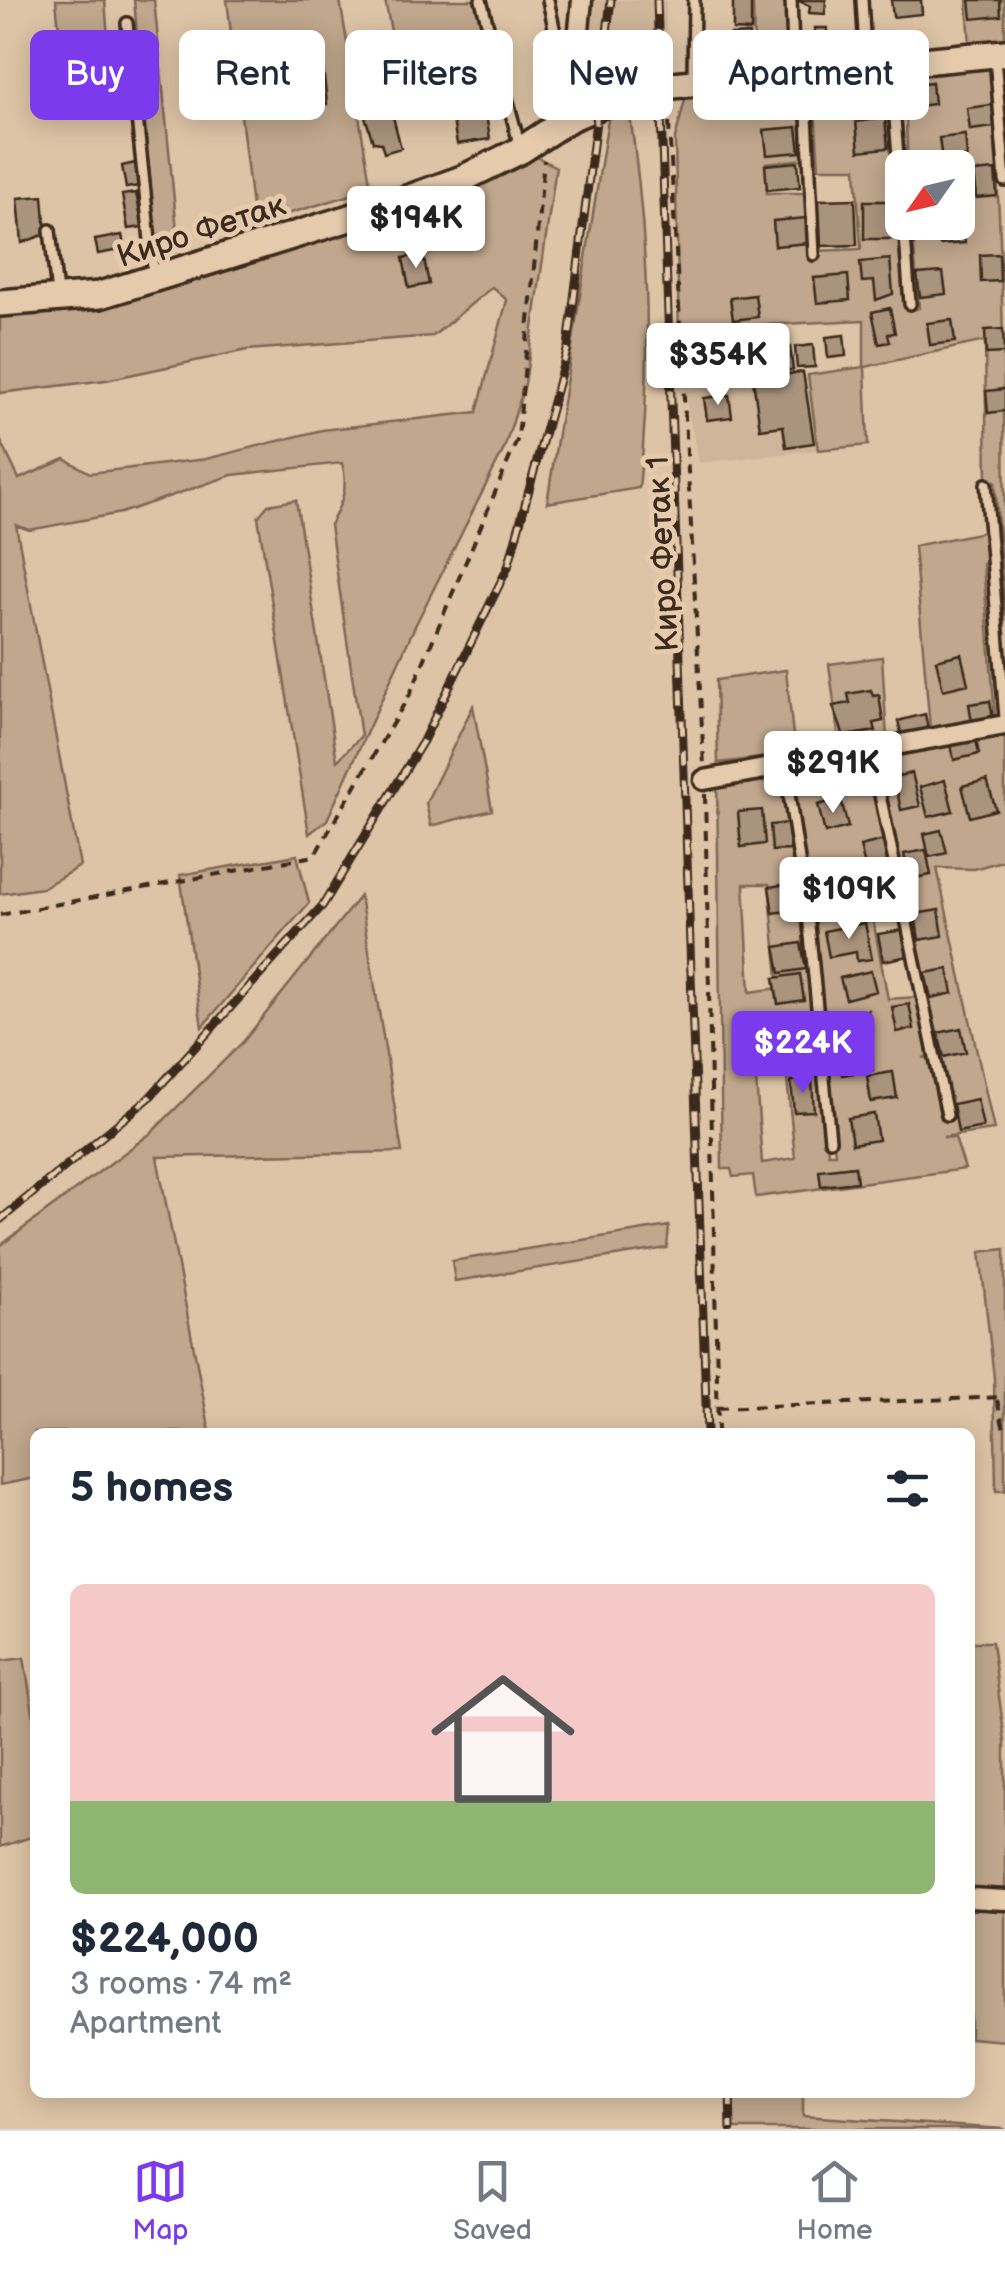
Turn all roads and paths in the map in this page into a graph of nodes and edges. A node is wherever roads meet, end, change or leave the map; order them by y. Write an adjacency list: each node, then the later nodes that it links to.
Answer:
1 (481, 0): 21 (lane)
2 (548, 0): 8 (lane)
3 (582, 0): 9 (street)
4 (694, 0): 15 (lane)
5 (791, 0): 10 (lane)
6 (862, 0): 11 (lane)
7 (127, 23): 27 (lane)
8 (554, 30)
9 (578, 30)
10 (795, 30)
11 (870, 30)
12 (1000, 54): 13 (main road, Киро Фетак); 23 (lane)
13 (929, 62)
14 (693, 83): 15 (main road, Киро Фетак)
15 (680, 84): 16 (main road, Киро Фетак); 35 (path, Киро Фетак 1)
16 (673, 85)
17 (567, 120): 20 (main road, Киро Фетак)
18 (804, 120): 26 (lane)
19 (888, 120): 22 (lane)
20 (547, 133): 21 (main road, Киро Фетак); 36 (path)
21 (521, 150): 27 (main road, Киро Фетак)
22 (893, 150)
23 (1005, 181)
24 (50, 230): 28 (lane)
25 (905, 240): 30 (lane)
26 (814, 255)
27 (154, 280): 28 (main road, Киро Фетак)
28 (58, 302): 29 (main road, Киро Фетак)
29 (0, 303)
30 (910, 304)
31 (986, 484): 32 (lane)
32 (1005, 722): 33 (street)
33 (871, 752): 34 (street); 37 (lane)
34 (785, 768): 35 (street); 38 (lane)
35 (704, 780): 41 (path, Киро Фетак 1)
36 (0, 915)
37 (947, 1115)
38 (830, 1140)
39 (1005, 1397): 40 (path)
40 (997, 1398): 41 (path); 43 (path)
41 (718, 1408): 42 (path, Киро Фетак 1)
42 (718, 1428)
43 (1005, 1434)
44 (975, 1898): 45 (street)
45 (1005, 1900)

